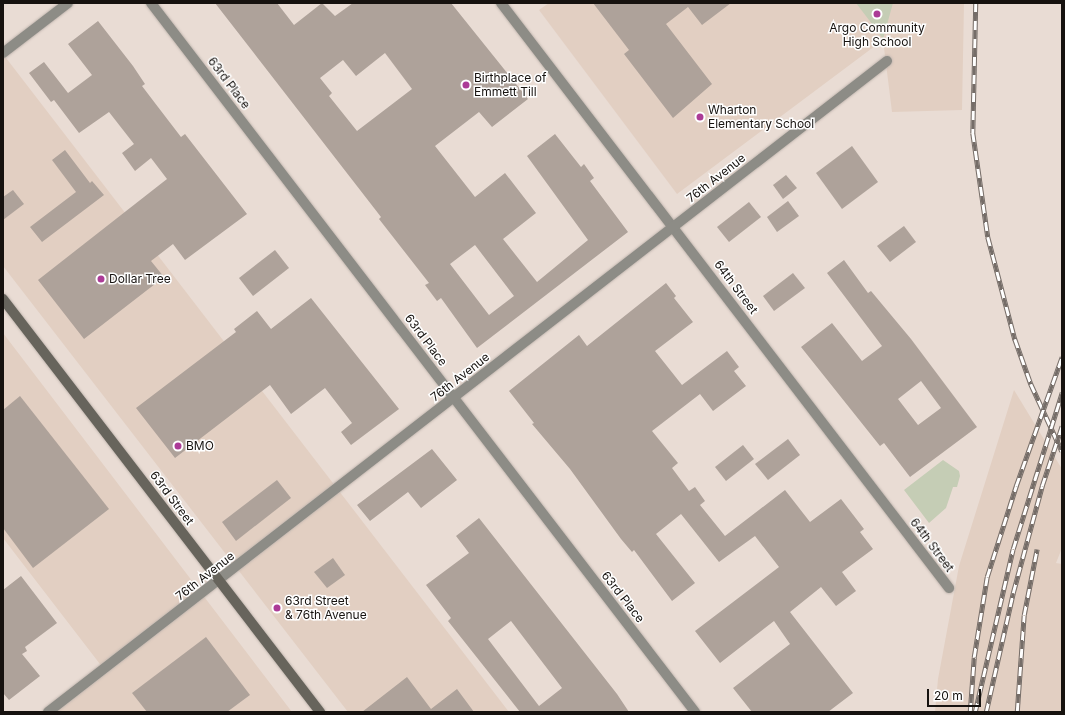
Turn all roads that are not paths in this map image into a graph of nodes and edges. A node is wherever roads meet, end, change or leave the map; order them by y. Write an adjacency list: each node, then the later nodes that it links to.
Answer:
1 (68, 3): 4 (street)
2 (151, 3): 8 (street, 63rd Place)
3 (501, 3): 6 (street, 64th Street)
4 (3, 53)
5 (887, 61): 6 (street, 76th Avenue)
6 (673, 227): 8 (street, 76th Avenue); 10 (street, 64th Street)
7 (3, 299): 9 (main road, 63rd Street)
8 (454, 398): 9 (street, 76th Avenue); 13 (street, 63rd Place)
9 (220, 581): 11 (street, 76th Avenue); 12 (main road, 63rd Street)
10 (949, 588)
11 (48, 712)
12 (320, 712)
13 (695, 712)

